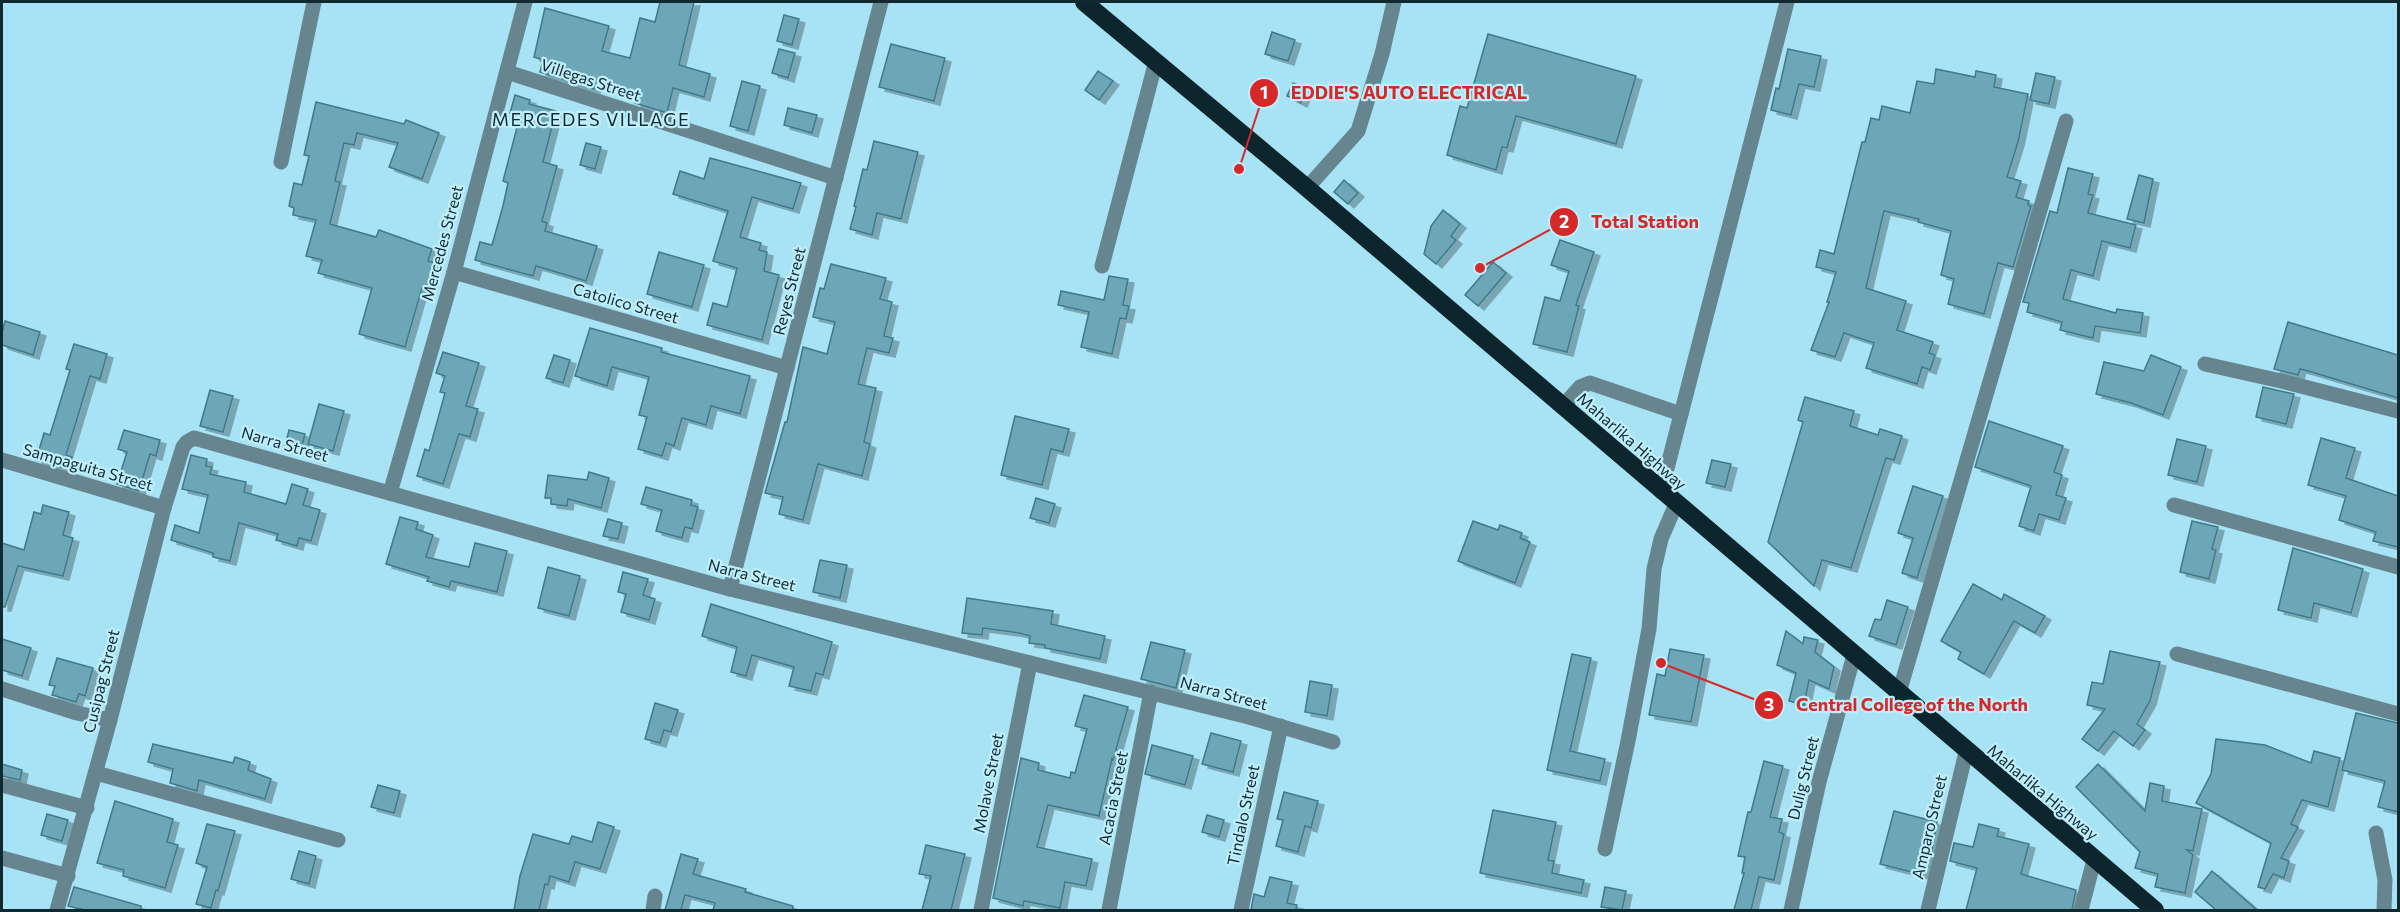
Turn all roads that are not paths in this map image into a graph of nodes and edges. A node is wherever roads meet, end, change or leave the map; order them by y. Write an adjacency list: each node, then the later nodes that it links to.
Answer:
1 (314, 2): 10 (street)
2 (525, 2): 8 (street, Mercedes Street)
3 (881, 2): 11 (street, Reyes Street)
4 (1084, 2): 7 (highway, Maharlika Highway)
5 (1394, 2): 12 (street)
6 (1787, 2): 19 (street)
7 (1156, 61): 12 (highway, Maharlika Highway); 13 (street)
8 (507, 72): 11 (street, Villegas Street); 14 (street, Mercedes Street)
9 (2066, 121): 34 (street)
10 (281, 162)
11 (836, 178): 16 (street, Reyes Street)
12 (1306, 188): 17 (highway, Maharlika Highway)
13 (1102, 266)
14 (454, 272): 16 (street, Catolico Street); 23 (street, Mercedes Street)
15 (2205, 364): 18 (street)
16 (787, 368): 28 (street, Reyes Street)
17 (1562, 407): 19 (street); 22 (highway, Maharlika Highway)
18 (2398, 411)
19 (1681, 414): 22 (street)
20 (2, 460): 26 (street, Sampaguita Street)
21 (178, 460): 23 (street, Narra Street); 26 (street, Cusipag Street)
22 (1661, 492): 24 (highway, Maharlika Highway)
23 (390, 493): 28 (street, Narra Street)
24 (1676, 504): 30 (highway, Maharlika Highway); 45 (street)
25 (2174, 505): 27 (street)
26 (164, 508): 36 (street, Cusipag Street)
27 (2398, 567)
28 (730, 589): 31 (street, Narra Street)
29 (2177, 654): 35 (street)
30 (1854, 655): 34 (highway, Maharlika Highway); 53 (street, Dulig Street)
31 (1030, 663): 33 (street, Narra Street); 50 (street, Molave Street)
32 (2, 689): 36 (street)
33 (1151, 692): 37 (street, Narra Street); 51 (street, Acacia Street)
34 (1899, 693): 39 (highway, Maharlika Highway)
35 (2398, 714)
36 (110, 720): 40 (street, Cusipag Street)
37 (1281, 726): 38 (street, Narra Street); 52 (street, Tindalo Street)
38 (1333, 742)
39 (1966, 752): 47 (highway, Maharlika Highway); 54 (street, Amparo Street)
40 (96, 773): 42 (street, Cusipag Street); 44 (street)
41 (2, 785): 42 (street)
42 (87, 808): 48 (street, Cusipag Street)
43 (2376, 833): 57 (street)
44 (338, 840)
45 (1605, 849)
46 (2, 858): 48 (street)
47 (2094, 860): 55 (street); 56 (highway, Maharlika Highway)
48 (68, 876): 49 (street, Cusipag Street)
49 (57, 910)
50 (981, 910)
51 (1109, 910)
52 (1241, 910)
53 (1791, 910)
54 (1928, 910)
55 (2081, 910)
56 (2155, 910)
57 (2384, 910)

